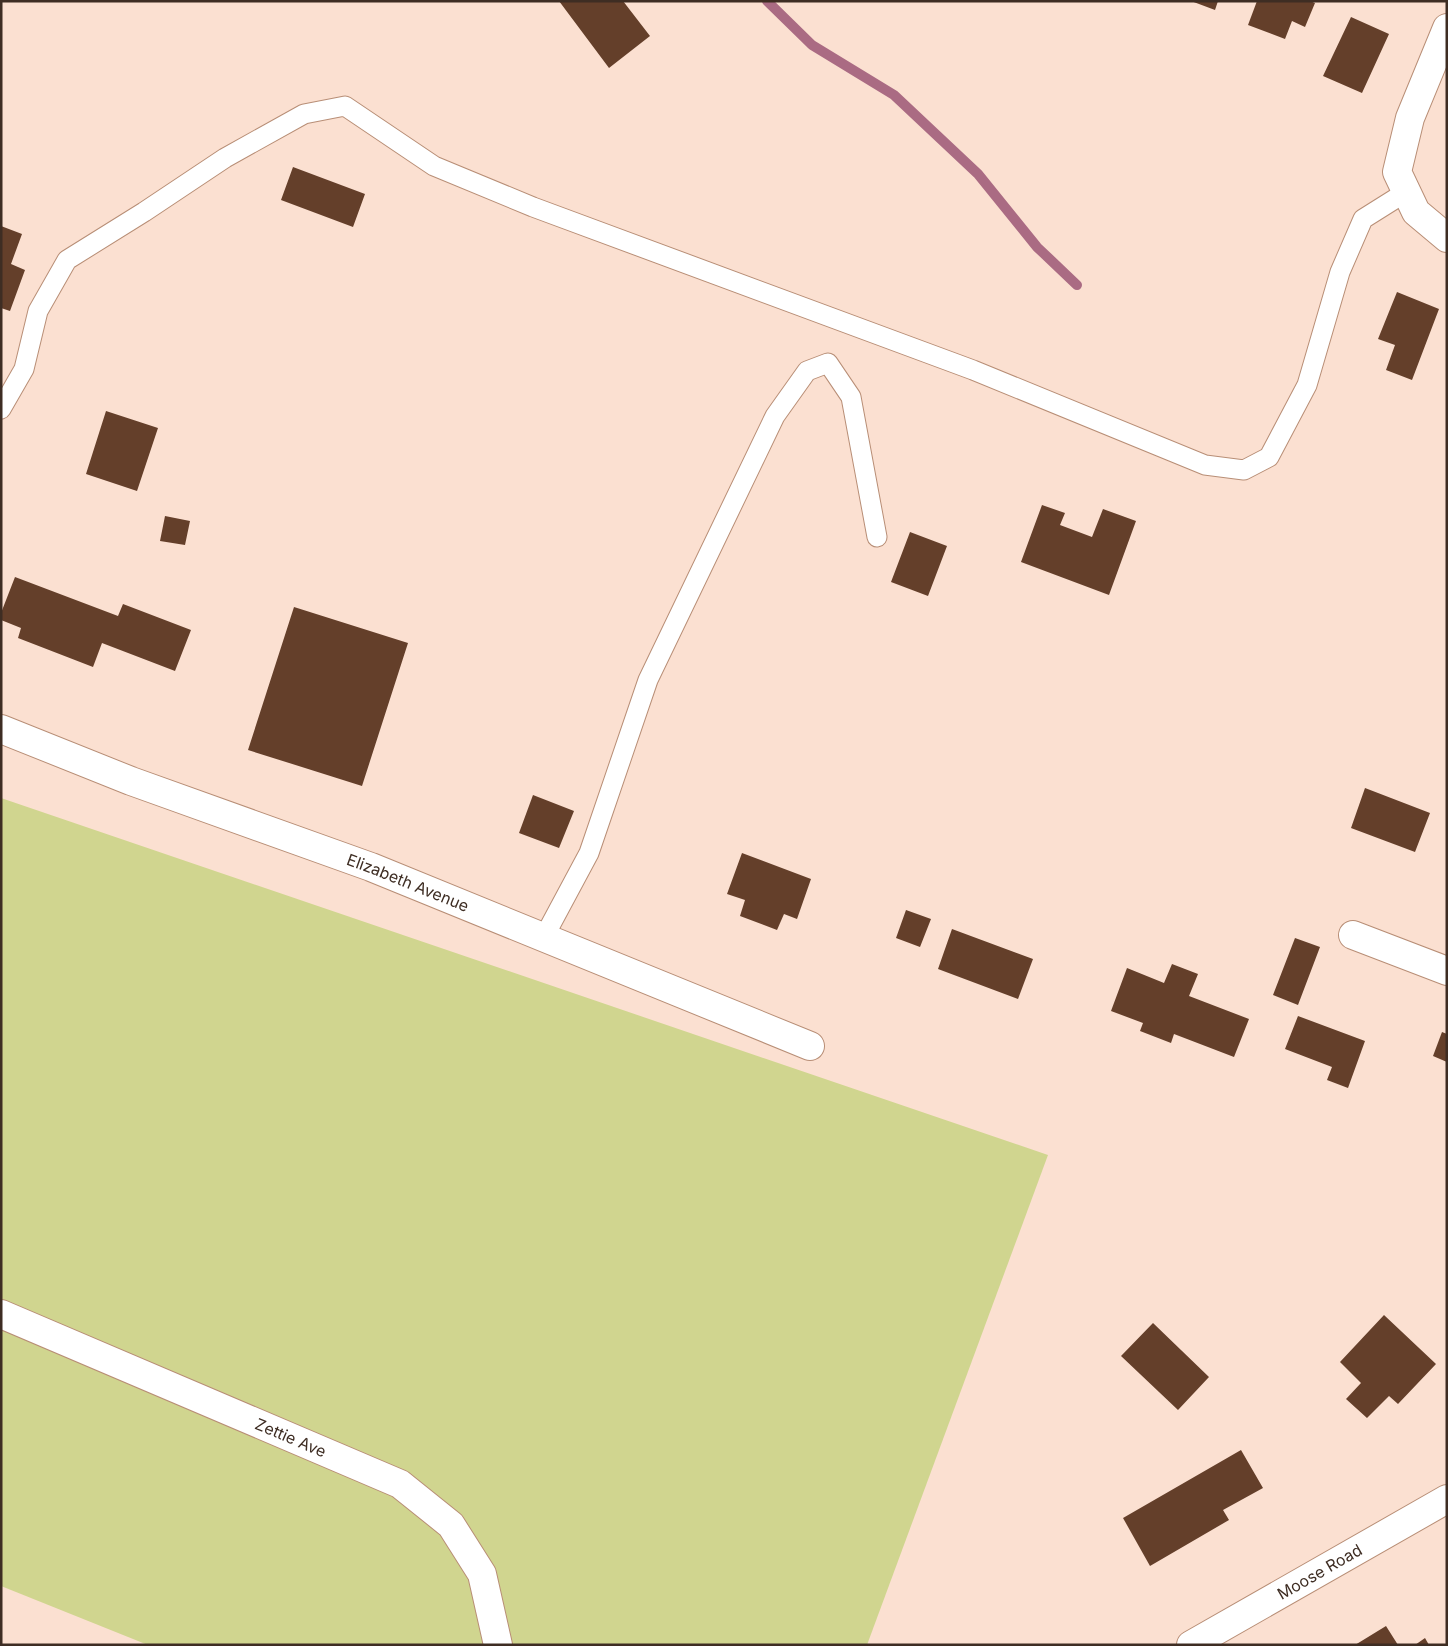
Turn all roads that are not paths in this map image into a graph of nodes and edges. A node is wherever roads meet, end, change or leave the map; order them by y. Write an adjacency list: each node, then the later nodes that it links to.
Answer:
1 (1447, 28): 2 (street)
2 (1406, 192): 3 (street); 4 (lane)
3 (1447, 238)
4 (1, 409)
5 (877, 537): 8 (lane)
6 (1, 729): 8 (street, Elizabeth Avenue)
7 (1353, 935): 9 (street)
8 (544, 937): 10 (street, Elizabeth Avenue)
9 (1447, 971)
10 (810, 1046)
11 (1, 1314): 13 (street, Zettie Ave)
12 (1447, 1499): 14 (street, Moose Road)
13 (498, 1645)
14 (1190, 1645)

